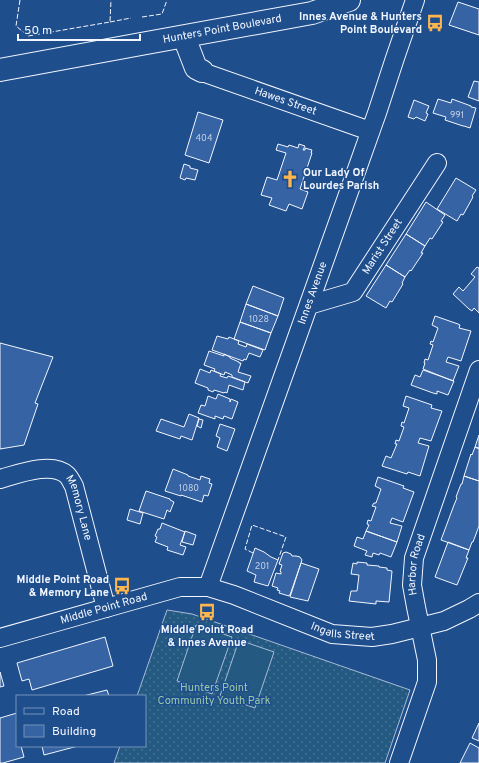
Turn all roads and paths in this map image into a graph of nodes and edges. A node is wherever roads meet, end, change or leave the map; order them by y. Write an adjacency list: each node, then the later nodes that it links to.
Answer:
1 (349, 0): 3 (main road, Hunters Point Boulevard)
2 (416, 0): 6 (street, Innes Avenue)
3 (184, 37): 4 (main road, Hunters Point Boulevard); 5 (main road)
4 (0, 70)
5 (202, 70): 6 (street, Hawes Street)
6 (370, 131): 8 (street, Innes Avenue)
7 (437, 163): 8 (street, Marist Street)
8 (309, 305): 11 (street, Innes Avenue)
9 (479, 370): 14 (street, Harbor Road)
10 (0, 479): 13 (street, Memory Lane)
11 (208, 586): 13 (street, Middle Point Road); 14 (street, Ingalls Street)
12 (479, 603): 14 (street, Ingalls Street)
13 (106, 608): 15 (street, Middle Point Road)
14 (420, 627): 16 (street, Harbor Road)
15 (0, 638)
16 (399, 763)

